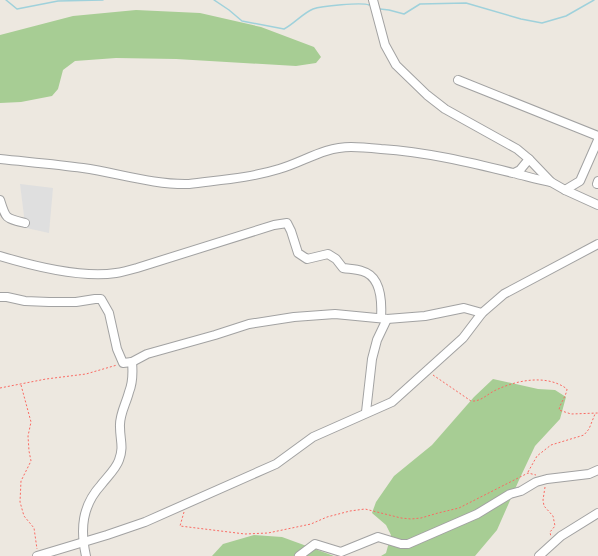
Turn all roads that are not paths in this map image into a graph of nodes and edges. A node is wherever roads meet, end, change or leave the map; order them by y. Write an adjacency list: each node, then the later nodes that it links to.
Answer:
1 (373, 0): 6 (street)
2 (458, 80): 3 (street)
3 (598, 136)
4 (598, 140): 9 (street)
5 (0, 159): 7 (street)
6 (529, 159): 7 (street); 8 (street)
7 (514, 173): 8 (street)
8 (551, 182): 9 (street)
9 (564, 190): 11 (street)
10 (0, 200): 12 (street)
11 (598, 205)
12 (25, 223)
13 (598, 244): 16 (street)
14 (0, 256): 17 (street)
15 (0, 297): 18 (street)
16 (482, 313): 17 (street); 19 (street)
17 (384, 319): 18 (street); 19 (street)
18 (132, 362): 22 (street)
19 (366, 412): 22 (street)
20 (598, 470): 25 (street)
21 (598, 513): 26 (street)
22 (83, 542): 23 (street); 24 (street)
23 (37, 556)
24 (86, 556)
25 (299, 556)
26 (540, 556)

